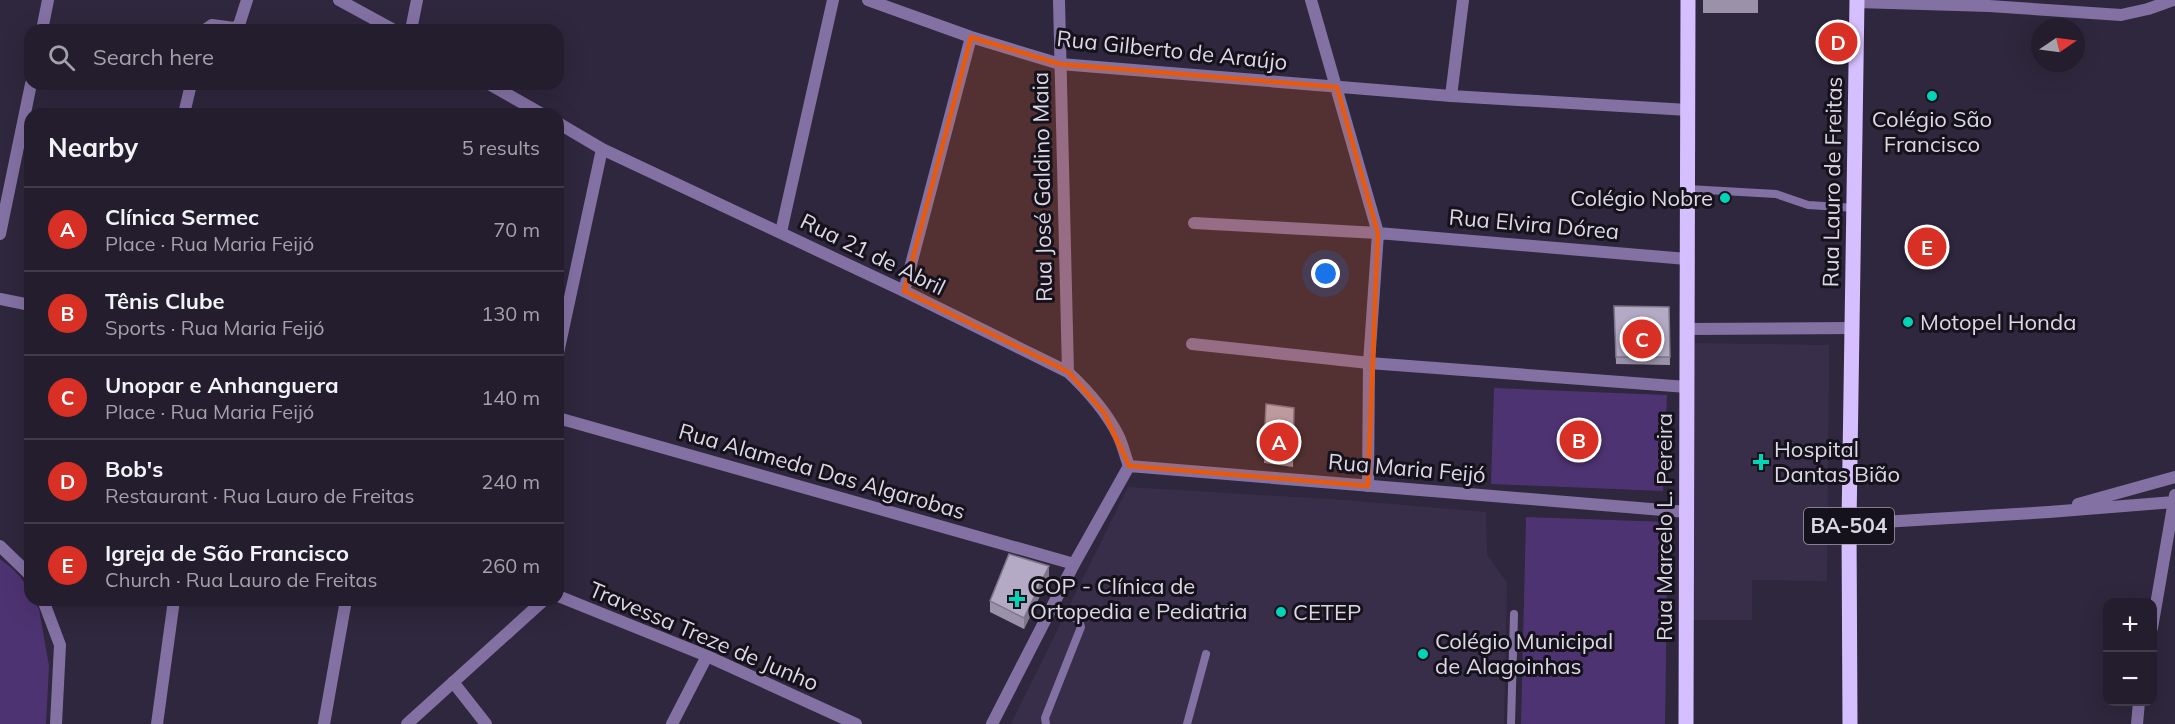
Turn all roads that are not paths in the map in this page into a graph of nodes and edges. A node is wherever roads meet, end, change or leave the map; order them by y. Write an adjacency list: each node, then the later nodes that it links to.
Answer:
1 (48, 0): 13 (street)
2 (248, 0): 14 (street)
3 (339, 0): 15 (street)
4 (417, 0): 16 (street)
5 (833, 0): 34 (street)
6 (868, 0): 17 (street, Rua Gilberto de Araújo)
7 (1059, 0): 18 (street, Rua José Galdino Maia)
8 (1311, 0): 19 (street)
9 (1463, 0): 23 (street)
10 (1688, 0): 27 (main road)
11 (2173, 0): 12 (street)
12 (1857, 1): 32 (main road, Rua Lauro de Freitas / BA-504)
13 (43, 24)
14 (239, 24)
15 (383, 24)
16 (412, 24)
17 (971, 37): 18 (street, Rua Gilberto de Araújo); 38 (street)
18 (1060, 64): 19 (street, Rua Gilberto de Araújo); 46 (street, Rua José Galdino Maia)
19 (1337, 87): 23 (street, Rua Gilberto de Araújo); 35 (street)
20 (30, 90): 24 (street)
21 (190, 90): 25 (street)
22 (500, 90): 26 (street)
23 (1451, 96): 27 (street, Rua Gilberto de Araújo)
24 (26, 108)
25 (185, 108)
26 (531, 108)
27 (1688, 110): 31 (main road)
28 (24, 118): 36 (street)
29 (564, 127): 30 (street, Rua 21 de Abril)
30 (602, 149): 34 (street, Rua 21 de Abril); 41 (street)
31 (1688, 189): 32 (lane); 37 (main road)
32 (1855, 208): 42 (main road, Rua Lauro de Freitas / BA-504)
33 (1194, 223): 35 (street, Rua Elvira Dórea)
34 (781, 232): 38 (street, Rua 21 de Abril)
35 (1378, 233): 37 (street, Rua Elvira Dórea); 45 (street)
36 (0, 234)
37 (1687, 259): 43 (main road)
38 (904, 291): 46 (street, Rua 21 de Abril)
39 (0, 299): 40 (street)
40 (24, 304)
41 (564, 325)
42 (1853, 328): 43 (street); 55 (main road, BA-504)
43 (1687, 329): 47 (main road, Rua Marcelo L. Pereira)
44 (1192, 344): 45 (street)
45 (1369, 363): 47 (street); 51 (street)
46 (1068, 372): 49 (street, Rua 21 de Abril)
47 (1687, 387): 53 (main road, Rua Marcelo L. Pereira)
48 (564, 420): 57 (street, Rua Alameda Das Algarobas)
49 (1129, 466): 51 (street, Rua Maria Feijó); 57 (street)
50 (2175, 477): 54 (street)
51 (1368, 486): 53 (street, Rua Maria Feijó)
52 (2174, 498): 54 (street); 60 (street)
53 (1687, 512): 83 (main road, Rua Marcelo L. Pereira)
54 (2049, 513): 55 (street)
55 (1849, 524): 84 (main road, BA-504)
56 (0, 546): 58 (street)
57 (1074, 564): 65 (street)
58 (24, 568)
59 (564, 598): 68 (street, Travessa Treze de Junho)
60 (2157, 598)
61 (46, 606): 72 (street)
62 (173, 606): 73 (street)
63 (345, 606): 74 (street)
64 (537, 606): 69 (street)
65 (1052, 609): 79 (street); 80 (lane)
66 (1514, 614): 82 (lane)
67 (1206, 654): 81 (lane)
68 (707, 656): 71 (street, Travessa Treze de Junho); 77 (street)
69 (453, 682): 75 (street); 76 (street)
70 (2139, 706): 85 (street)
71 (831, 719): 78 (street, Travessa Treze de Junho)
72 (56, 724)
73 (157, 724)
74 (324, 724)
75 (407, 724)
76 (486, 724)
77 (672, 724)
78 (856, 724)
79 (992, 724)
80 (1046, 724)
81 (1187, 724)
82 (1511, 724)
83 (1686, 724)
84 (1850, 724)
85 (2137, 724)

